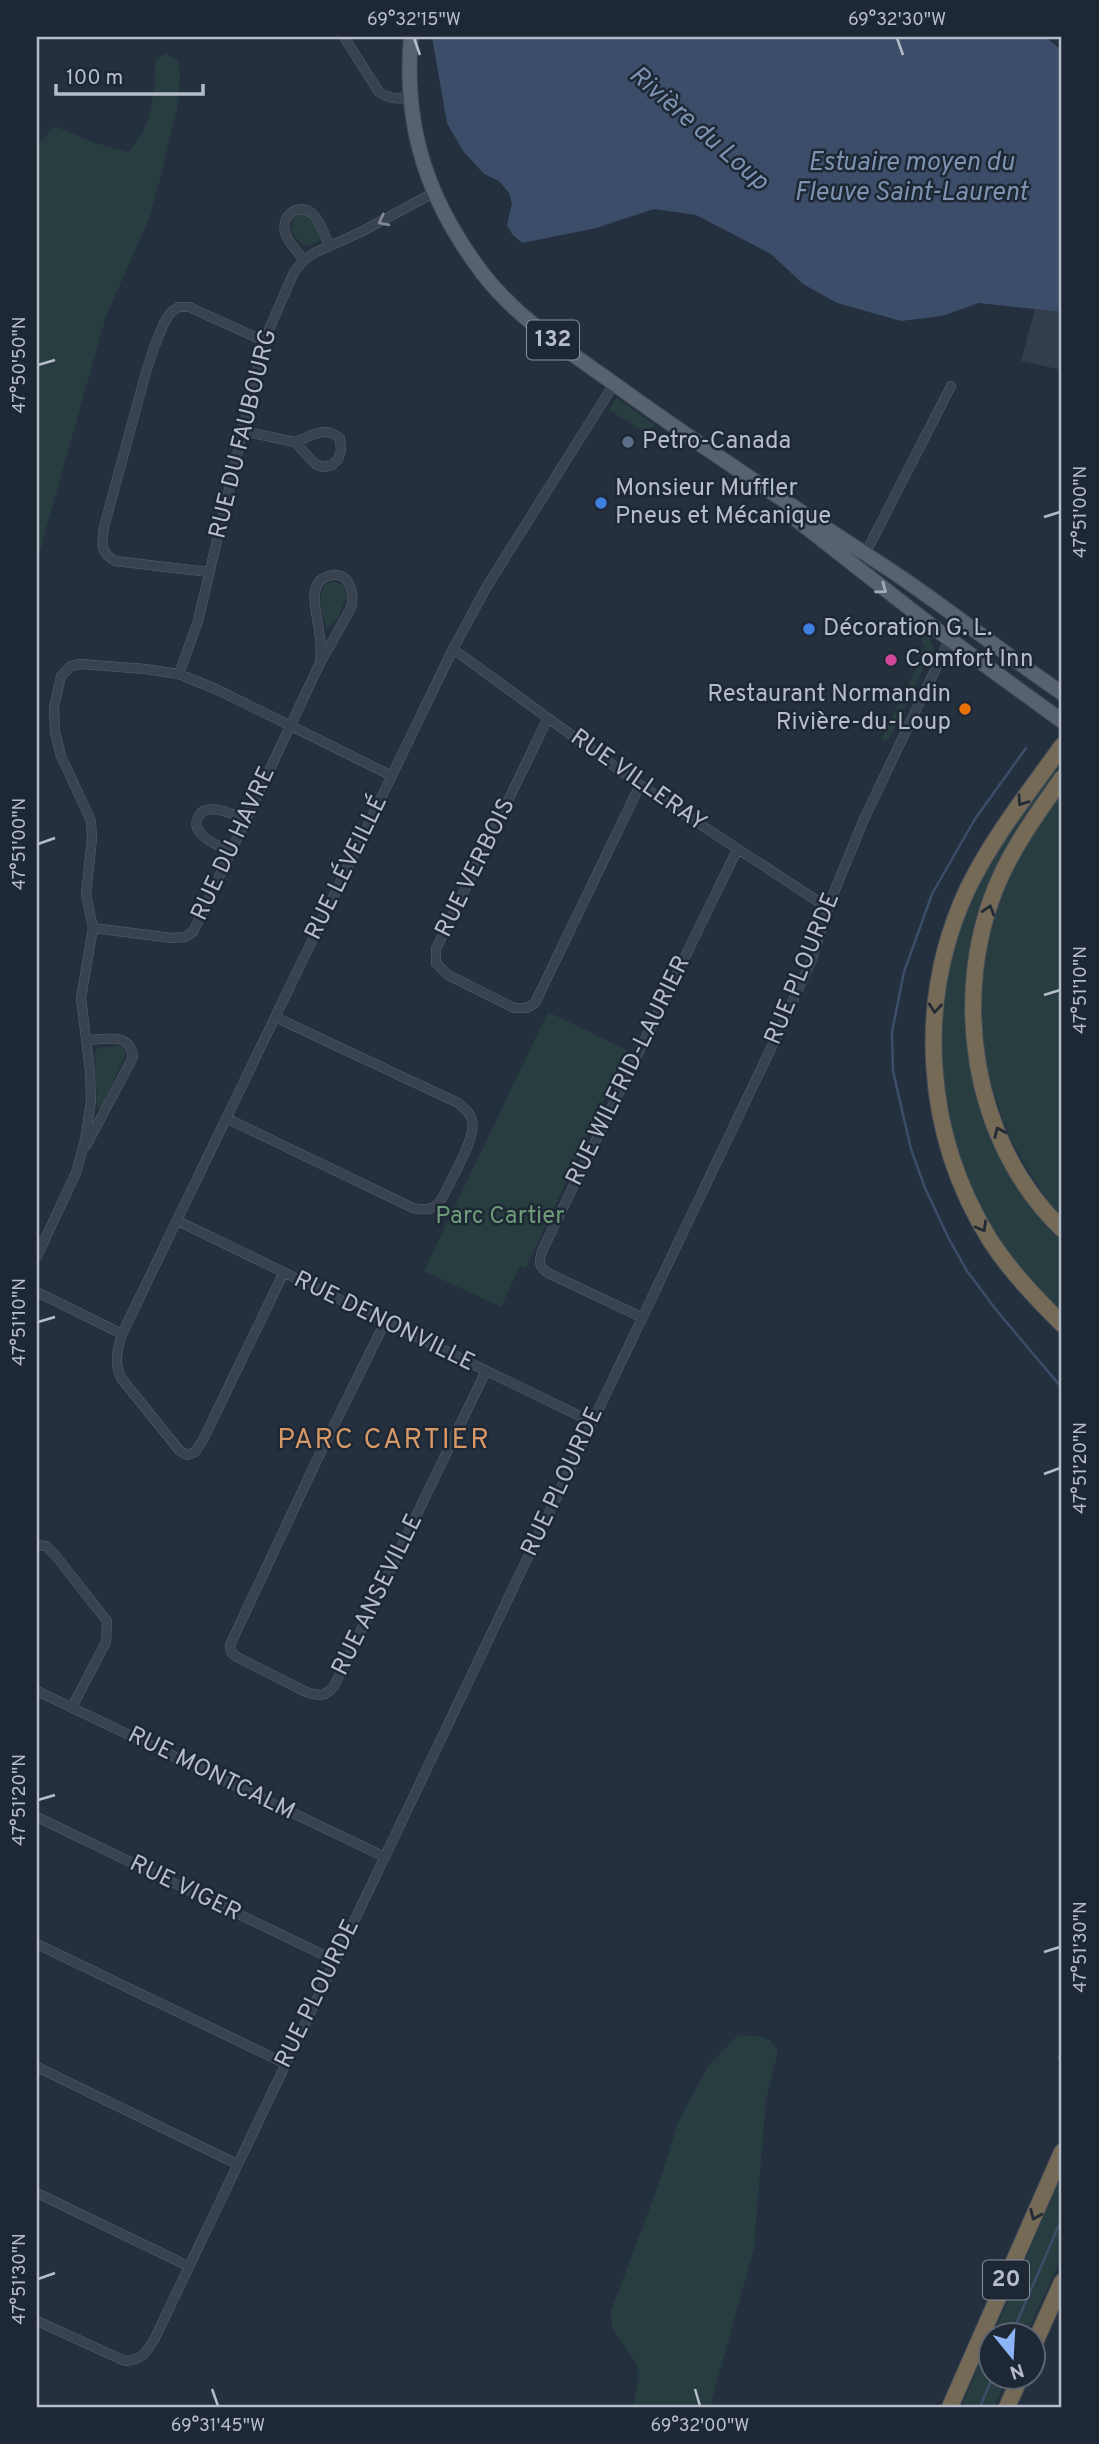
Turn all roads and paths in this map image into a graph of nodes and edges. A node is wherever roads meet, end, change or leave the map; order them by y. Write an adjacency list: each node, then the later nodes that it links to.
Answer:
1 (344, 37): 3 (street)
2 (411, 37): 3 (main road, 132)
3 (409, 98): 4 (main road, 132)
4 (435, 192): 5 (street, one-way to 5); 8 (main road, 132)
5 (329, 245): 6 (street); 6 (street)
6 (303, 260): 7 (street, RUE DU FAUBOURG)
7 (264, 341): 10 (street, RUE DU FAUBOURG); 15 (street)
8 (614, 384): 12 (main road, 132); 18 (street, RUE LÉVEILLÉ)
9 (951, 386): 13 (street)
10 (243, 431): 11 (street); 15 (street, RUE DU FAUBOURG)
11 (295, 442): 11 (street)
12 (734, 469): 13 (main road, 132); 14 (main road, 132)
13 (866, 554): 14 (street); 16 (main road, 132)
14 (856, 568): 17 (main road, 132, one-way to 17)
15 (209, 572): 20 (street, RUE DU FAUBOURG)
16 (959, 620): 17 (street, RUE PLOURDE); 21 (main road, 132)
17 (949, 639): 23 (main road, 132); 32 (street, RUE PLOURDE)
18 (453, 649): 22 (street, RUE VILLERAY); 26 (street, RUE LÉVEILLÉ)
19 (320, 663): 19 (street, RUE DU HAVRE); 24 (street, RUE DU HAVRE)
20 (179, 674): 24 (street); 33 (street)
21 (1062, 693)
22 (548, 718): 28 (street, RUE VILLERAY); 28 (street, RUE VERBOIS)
23 (1062, 721)
24 (291, 726): 26 (street); 29 (street, RUE DU HAVRE)
25 (1062, 746): 45 (highway, one-way to 45)
26 (392, 776): 34 (street, RUE LÉVEILLÉ)
27 (1062, 778): 39 (highway, one-way to 27)
28 (640, 785): 30 (street, RUE VILLERAY)
29 (245, 820): 31 (street, RUE DU HAVRE); 31 (street)
30 (737, 850): 32 (street, RUE VILLERAY); 43 (street, RUE WILFRID-LAURIER)
31 (230, 852): 33 (street, RUE DU HAVRE)
32 (828, 908): 43 (street, RUE PLOURDE)
33 (93, 928): 35 (street)
34 (275, 1017): 36 (street, RUE LÉVEILLÉ); 36 (street)
35 (86, 1041): 37 (street); 37 (street)
36 (226, 1118): 38 (street, RUE LÉVEILLÉ)
37 (80, 1157): 40 (street)
38 (178, 1221): 41 (street, RUE DENONVILLE); 46 (street, RUE LÉVEILLÉ)
39 (1062, 1229)
40 (37, 1256)
41 (283, 1274): 44 (street, RUE DENONVILLE); 46 (street, RUE LÉVEILLÉ)
42 (37, 1292): 46 (street)
43 (641, 1317): 48 (street, RUE PLOURDE)
44 (385, 1322): 47 (street, RUE DENONVILLE); 47 (street, RUE ANSEVILLE)
45 (1062, 1325)
46 (122, 1334)
47 (486, 1371): 48 (street, RUE DENONVILLE)
48 (592, 1422): 53 (street, RUE PLOURDE)
49 (37, 1545): 51 (street)
50 (37, 1691): 51 (street, RUE MONTCALM)
51 (72, 1707): 53 (street, RUE MONTCALM)
52 (37, 1817): 55 (street, RUE VIGER)
53 (385, 1857): 55 (street, RUE PLOURDE)
54 (37, 1944): 56 (street)
55 (334, 1960): 56 (street, RUE PLOURDE)
56 (285, 2063): 59 (street, RUE PLOURDE)
57 (37, 2067): 59 (street)
58 (1062, 2152): 65 (highway, 20, one-way to 65)
59 (237, 2164): 61 (street, RUE PLOURDE)
60 (37, 2193): 61 (street)
61 (187, 2266): 63 (street, RUE PLOURDE)
62 (1062, 2282): 64 (highway, 20)
63 (37, 2321)
64 (1044, 2322)
65 (950, 2407)

